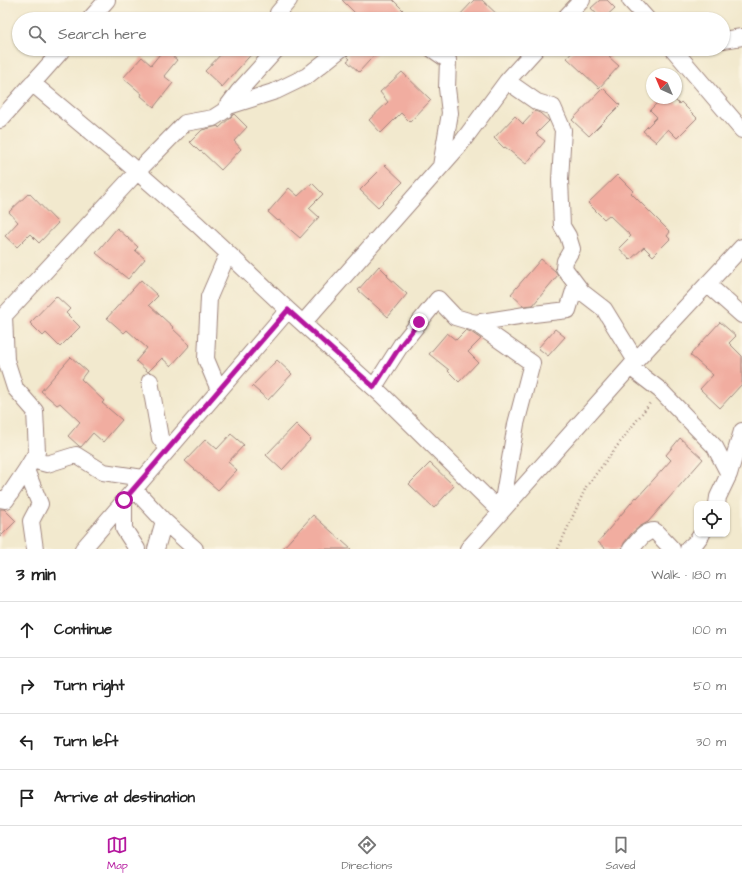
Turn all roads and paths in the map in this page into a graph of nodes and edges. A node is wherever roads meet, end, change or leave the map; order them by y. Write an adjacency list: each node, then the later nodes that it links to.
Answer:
1 (107, 0): 5 (street)
2 (289, 0): 6 (street)
3 (582, 0): 7 (street)
4 (630, 0): 8 (street)
5 (96, 12)
6 (279, 12)
7 (571, 12)
8 (641, 12)
9 (742, 37): 10 (street)
10 (730, 39)
11 (56, 56): 18 (street)
12 (271, 56): 19 (street)
13 (332, 56): 19 (street)
14 (442, 56): 22 (street)
15 (530, 56): 17 (street)
16 (680, 56): 21 (street)
17 (507, 81): 22 (street); 26 (street)
18 (32, 82): 20 (street); 23 (street)
19 (229, 106): 23 (street)
20 (0, 120)
21 (742, 130)
22 (441, 166): 31 (street)
23 (137, 172): 25 (street); 30 (street)
24 (742, 246): 27 (street)
25 (228, 253): 28 (street); 36 (street)
26 (576, 284): 32 (street); 33 (street)
27 (707, 284): 29 (street); 33 (street)
28 (288, 310): 31 (street); 36 (street)
29 (742, 315)
30 (2, 318): 40 (street)
31 (303, 323): 35 (street)
32 (475, 323): 35 (street); 45 (street)
33 (633, 364): 37 (street); 45 (street)
34 (150, 381): 39 (street)
35 (374, 387): 45 (street)
36 (219, 390): 39 (street)
37 (660, 390): 41 (street); 56 (path)
38 (742, 431): 41 (street)
39 (168, 449): 42 (street)
40 (29, 465): 42 (street); 43 (street); 50 (street)
41 (729, 474): 44 (street)
42 (134, 489): 46 (street); 47 (street); 48 (street)
43 (0, 500)
44 (717, 501)
45 (501, 512): 55 (street)
46 (164, 521): 53 (street); 54 (street)
47 (124, 529): 48 (street); 52 (street)
48 (98, 532): 51 (street)
49 (700, 537): 59 (street)
50 (35, 549)
51 (83, 549)
52 (137, 549)
53 (156, 549)
54 (195, 549)
55 (468, 549)
56 (558, 549)
57 (631, 549): 58 (street)
58 (672, 549)
59 (688, 549)

